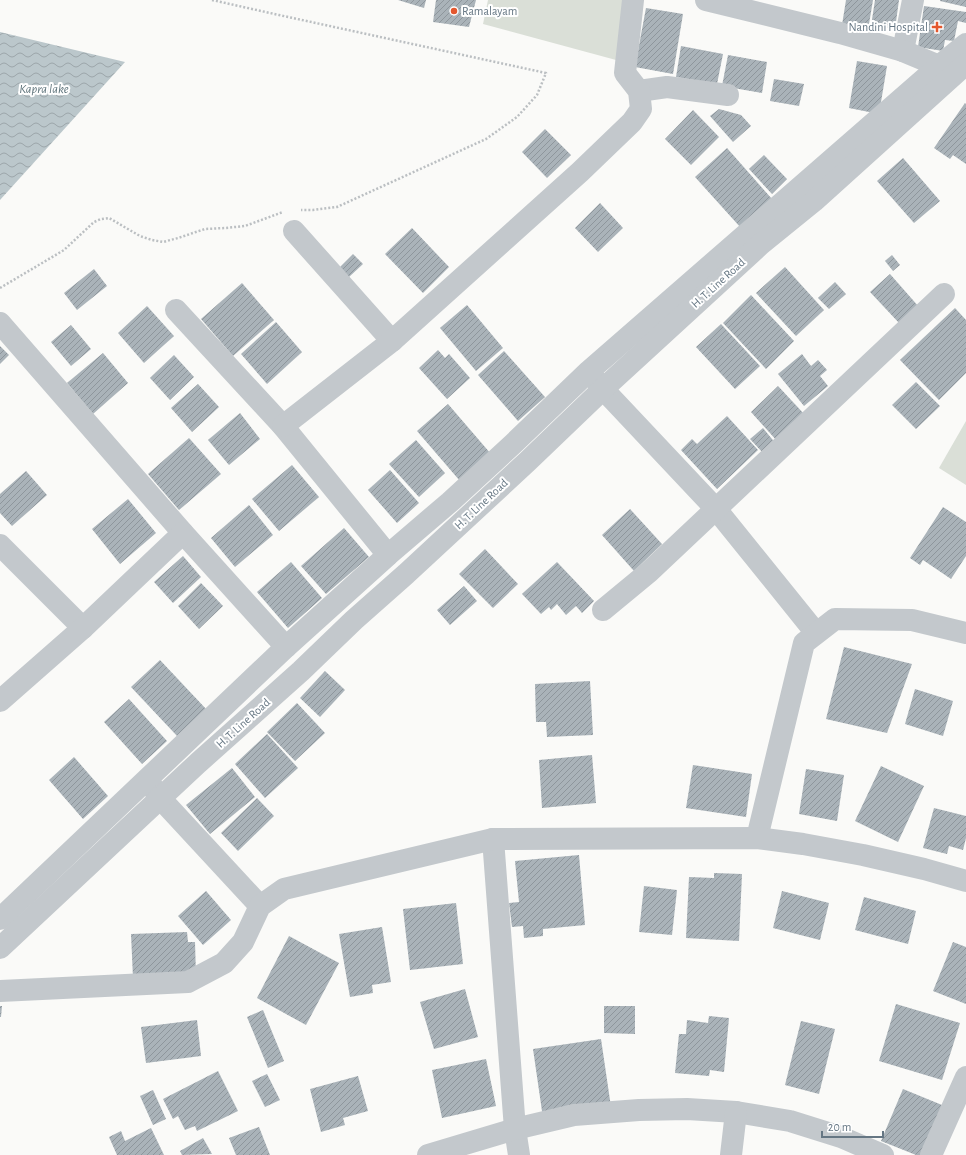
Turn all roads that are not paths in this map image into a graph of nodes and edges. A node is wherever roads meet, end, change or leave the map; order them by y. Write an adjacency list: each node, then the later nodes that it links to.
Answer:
1 (633, 0): 7 (street)
2 (706, 0): 5 (street)
3 (913, 0): 5 (street)
4 (966, 44): 6 (street, H. T. Line Road)
5 (903, 51): 6 (street)
6 (957, 70): 14 (street, H. T. Line Road); 15 (street, H. T. Line Road)
7 (639, 91): 8 (street); 13 (street)
8 (728, 95)
9 (294, 231): 13 (street)
10 (944, 294): 17 (street)
11 (176, 310): 16 (street)
12 (0, 323): 18 (street)
13 (392, 341): 16 (street)
14 (589, 371): 15 (street); 20 (street, H. T. Line Road)
15 (603, 389): 17 (street); 28 (street, H. T. Line Road)
16 (283, 426): 20 (street)
17 (716, 509): 21 (street); 24 (street)
18 (183, 533): 22 (street); 25 (street)
19 (0, 545): 22 (street)
20 (388, 555): 25 (street, H. T. Line Road)
21 (603, 610)
22 (83, 628): 26 (street)
23 (966, 633): 24 (street)
24 (816, 634): 29 (street)
25 (286, 647): 27 (street, H. T. Line Road)
26 (0, 702)
27 (147, 780): 28 (street); 33 (street, H. T. Line Road)
28 (160, 798): 32 (street); 34 (street, H. T. Line Road)
29 (757, 838): 30 (street); 31 (street)
30 (493, 839): 32 (street); 38 (street)
31 (966, 881)
32 (260, 906): 35 (street)
33 (0, 919)
34 (0, 948)
35 (0, 991)
36 (966, 1077): 43 (street)
37 (736, 1112): 38 (street); 41 (street); 42 (street)
38 (515, 1129): 39 (street); 40 (street)
39 (428, 1155)
40 (519, 1155)
41 (731, 1155)
42 (883, 1155)
43 (930, 1155)

